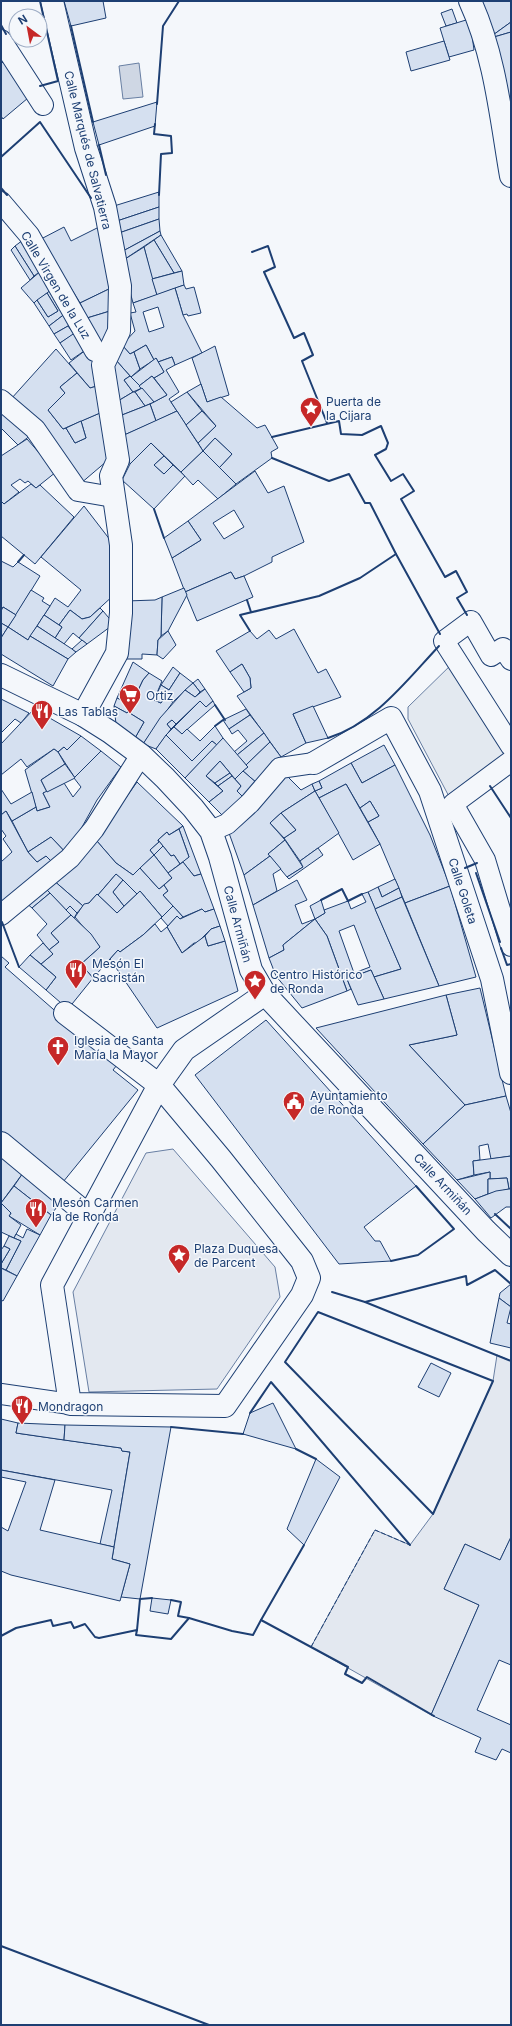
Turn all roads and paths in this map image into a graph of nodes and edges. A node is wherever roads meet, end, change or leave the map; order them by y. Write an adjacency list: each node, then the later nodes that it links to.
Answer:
1 (52, 1): 9 (street, Calle Marqués de Salvatierra)
2 (470, 1): 5 (street)
3 (1, 40): 4 (street)
4 (43, 105)
5 (511, 176)
6 (1, 202): 7 (street, Calle Virgen de la Luz)
7 (95, 351)
8 (1, 400): 9 (street)
9 (113, 497): 12 (street, Calle Marqués de Salvatierra)
10 (511, 660): 13 (street)
11 (1, 675): 12 (street, Calle Armiñán)
12 (83, 715): 14 (street, Calle Armiñán)
13 (511, 746)
14 (141, 755): 17 (street, Calle Armiñán); 18 (street)
15 (511, 761): 19 (street)
16 (314, 763): 17 (street); 22 (street, Calle Goleta)
17 (211, 831): 20 (street, Calle Armiñán)
18 (1, 915)
19 (511, 946)
20 (265, 994): 23 (street); 26 (street, Calle Armiñán)
21 (65, 1013): 23 (street)
22 (511, 1073)
23 (159, 1085): 25 (street); 28 (street)
24 (1, 1143): 25 (street)
25 (89, 1216): 28 (street)
26 (511, 1255)
27 (1, 1394): 28 (street)
28 (70, 1404)

